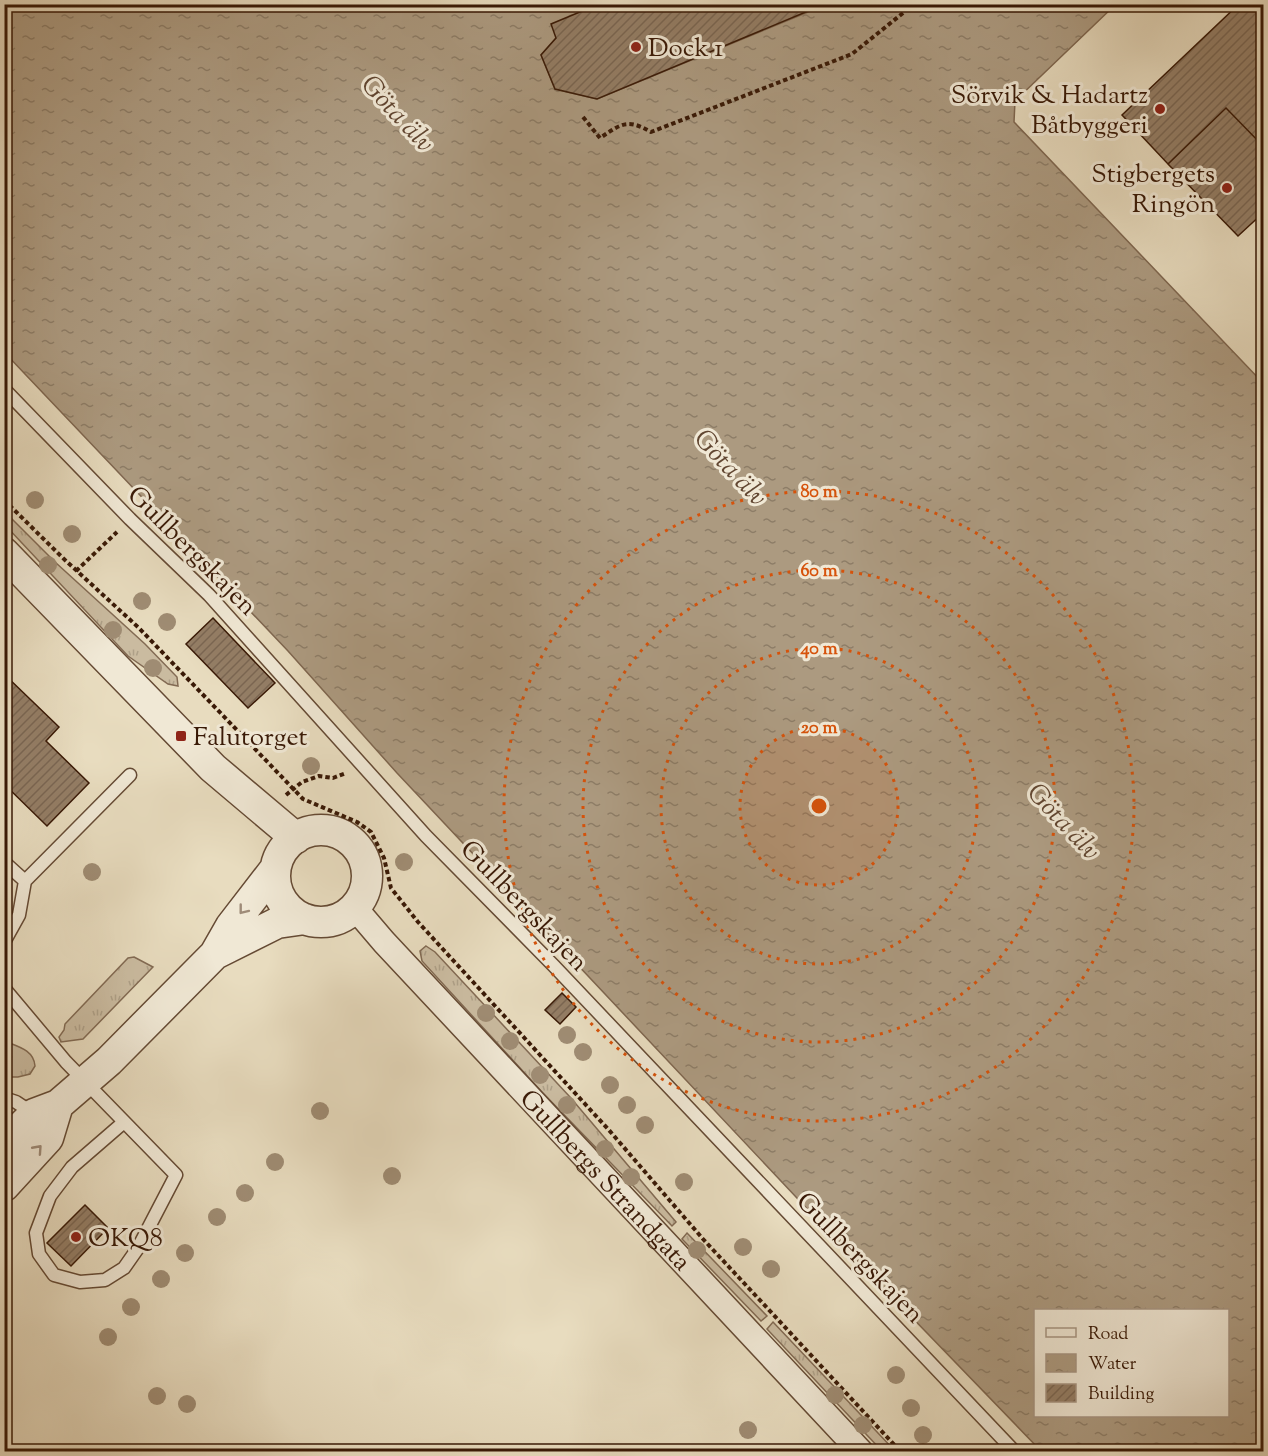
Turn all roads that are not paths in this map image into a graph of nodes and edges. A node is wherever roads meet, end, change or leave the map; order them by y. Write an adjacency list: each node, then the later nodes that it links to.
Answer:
1 (4, 389): 20 (lane, Gullbergskajen)
2 (4, 552): 4 (street)
3 (130, 775): 7 (lane)
4 (296, 838): 6 (street); 8 (street)
5 (4, 861): 7 (lane)
6 (276, 869): 9 (street); 11 (street, one-way to 11)
7 (25, 881): 10 (lane)
8 (355, 908): 9 (street); 19 (street, Gullbergs Strandgata)
9 (305, 919): 11 (street)
10 (4, 942)
11 (215, 954): 13 (street)
12 (4, 988): 13 (lane)
13 (85, 1082): 15 (street); 16 (lane)
14 (4, 1098): 15 (lane)
15 (46, 1110): 17 (street); 18 (street, one-way to 15)
16 (124, 1122): 16 (lane)
17 (4, 1144)
18 (4, 1186)
19 (861, 1452)
20 (1015, 1452)

